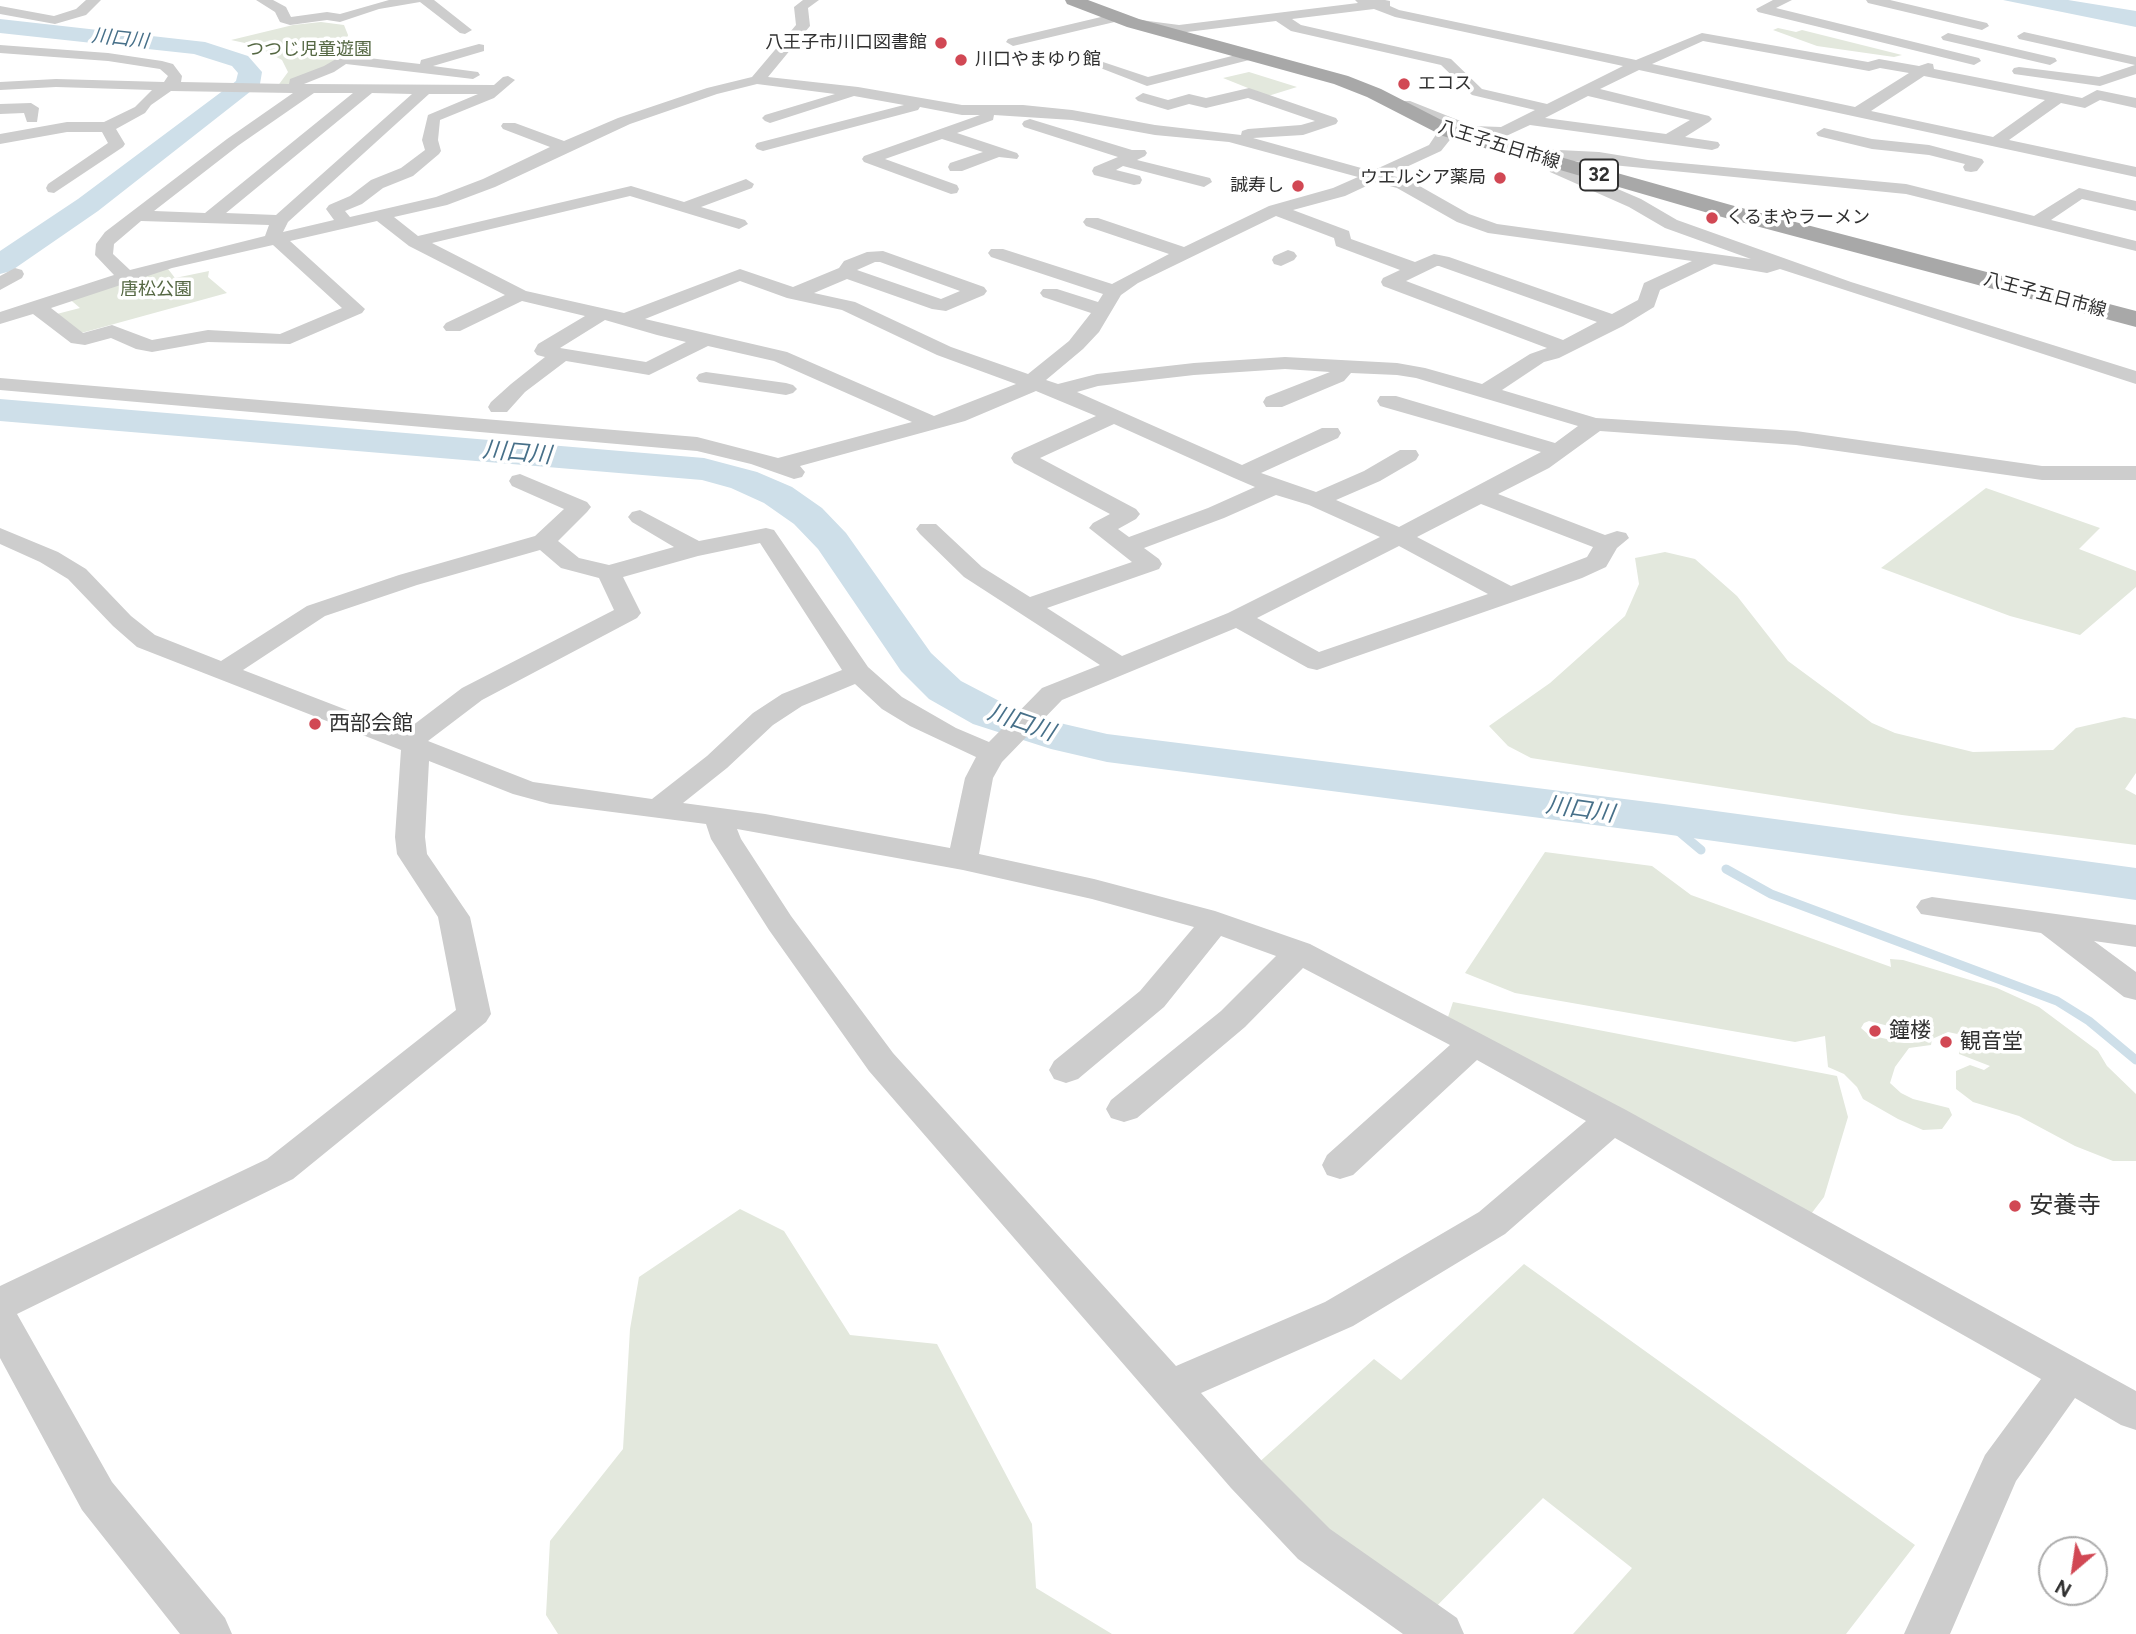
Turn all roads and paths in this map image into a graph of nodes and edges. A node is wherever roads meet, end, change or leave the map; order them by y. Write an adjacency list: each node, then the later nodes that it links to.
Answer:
1 (94, 0): 13 (street)
2 (264, 0): 16 (street)
3 (359, 0): 12 (street)
4 (415, 0): 12 (street)
5 (426, 0): 18 (street)
6 (1073, 0): 14 (main road, 八王子五日市線 / 32)
7 (1413, 0): 11 (street)
8 (1785, 0): 30 (street)
9 (1873, 0): 19 (street)
10 (803, 1): 41 (street)
11 (1367, 3): 15 (street); 35 (street)
12 (375, 6): 16 (street)
13 (0, 10)
14 (1117, 13): 15 (street); 22 (street); 29 (main road, 八王子五日市線 / 32)
15 (1279, 17): 60 (street)
16 (340, 18): 17 (street)
17 (358, 29)
18 (465, 30)
19 (2004, 31): 23 (street); 33 (street)
20 (1930, 32): 23 (street)
21 (43, 40): 27 (street)
22 (1013, 42)
23 (1985, 45): 30 (street); 39 (street)
24 (479, 48): 36 (street)
25 (0, 49): 27 (street)
26 (404, 49): 32 (street)
27 (31, 50): 40 (street); 44 (street)
28 (1777, 50): 31 (street); 35 (street); 38 (street)
29 (1252, 55): 34 (street); 54 (main road, 八王子五日市線 / 32)
30 (1951, 57): 38 (street); 39 (street)
31 (1762, 60)
32 (371, 61): 36 (street); 45 (street)
33 (2136, 61)
34 (1097, 64)
35 (1637, 65): 50 (street); 62 (street)
36 (416, 66): 49 (street)
37 (2136, 69): 39 (street)
38 (1921, 71): 55 (street); 62 (street)
39 (2116, 76): 42 (street)
40 (0, 79)
41 (757, 80): 51 (street); 83 (street)
42 (2136, 80)
43 (0, 86): 44 (street)
44 (166, 87): 45 (street); 68 (street)
45 (272, 87): 46 (street)
46 (312, 88): 47 (street); 99 (street)
47 (369, 88): 48 (street); 100 (street)
48 (426, 89): 49 (street); 76 (street)
49 (498, 90): 103 (street)
50 (1588, 90): 58 (street); 60 (street)
51 (858, 92): 57 (street); 63 (street)
52 (1143, 98): 75 (street)
53 (1665, 98): 58 (street)
54 (1388, 100): 70 (main road, 八王子五日市線 / 32); 74 (street)
55 (2052, 102): 56 (street); 64 (street); 80 (street)
56 (2136, 103)
57 (924, 104): 61 (street); 82 (street)
58 (1650, 105): 69 (street); 79 (street)
59 (0, 109): 65 (street)
60 (1548, 109): 66 (street)
61 (1003, 112): 71 (street); 72 (street); 85 (street)
62 (1857, 113): 80 (street)
63 (780, 117)
64 (2094, 117)
65 (32, 119)
66 (1528, 120): 69 (street); 74 (street)
67 (509, 126): 83 (street)
68 (107, 127): 77 (street); 93 (street)
69 (1603, 129): 79 (street)
70 (1450, 132): 84 (main road, 八王子五日市線 / 32); 89 (street)
71 (941, 133): 86 (street); 94 (street)
72 (1188, 133): 75 (street); 85 (street)
73 (1824, 133): 87 (street)
74 (1496, 134): 84 (street)
75 (1230, 137): 89 (street)
76 (373, 138): 78 (street); 105 (street)
77 (0, 139)
78 (396, 139)
79 (1669, 139): 81 (street)
80 (1996, 142): 88 (street)
81 (1712, 145)
82 (763, 146)
83 (565, 147): 98 (street)
84 (1545, 157): 101 (street); 111 (street); 124 (main road, 八王子五日市線 / 32)
85 (1128, 158): 90 (street); 91 (street)
86 (956, 167)
87 (1971, 167)
88 (2136, 172)
89 (1372, 175): 97 (street); 110 (street)
90 (1134, 180)
91 (1204, 182)
92 (746, 184): 96 (street)
93 (54, 188)
94 (951, 189)
95 (2136, 206): 101 (street)
96 (685, 207): 104 (street); 106 (street)
97 (1275, 210): 109 (street); 112 (street)
98 (380, 215): 103 (street); 106 (street)
99 (136, 216): 100 (street); 114 (street)
100 (209, 218): 105 (street)
101 (2038, 221): 108 (street)
102 (1092, 222): 109 (street)
103 (345, 223): 105 (street)
104 (739, 224)
105 (278, 230): 114 (street); 119 (street)
106 (415, 242): 118 (street)
107 (1035, 246): 115 (street)
108 (2136, 246)
109 (1184, 253): 115 (street)
110 (1712, 258): 111 (street); 125 (street)
111 (1780, 264): 133 (street)
112 (1416, 269): 125 (street); 128 (street)
113 (846, 272): 113 (street); 117 (street)
114 (127, 276): 119 (street)
115 (1114, 291): 120 (street)
116 (1050, 293): 120 (street)
117 (794, 294): 123 (street); 136 (street)
118 (520, 295): 121 (street); 126 (street)
119 (36, 306): 122 (street)
120 (1101, 310): 136 (street)
121 (602, 314): 123 (street); 130 (street)
122 (0, 318)
123 (626, 319): 127 (street)
124 (2136, 319)
125 (1616, 322): 128 (street)
126 (453, 327)
127 (705, 340): 129 (street); 130 (street)
128 (1564, 348): 138 (street)
129 (769, 354): 134 (street); 144 (street)
130 (561, 355): 142 (street)
131 (1346, 366): 136 (street); 138 (street); 140 (street)
132 (706, 378): 134 (street)
133 (2136, 378)
134 (740, 383): 137 (street)
135 (0, 384): 147 (street)
136 (1042, 385): 143 (street); 144 (street)
137 (786, 389)
138 (1484, 392): 145 (street)
139 (1388, 401): 148 (street)
140 (1274, 402)
141 (461, 404): 142 (street)
142 (499, 407): 147 (street)
143 (1114, 416): 150 (street); 161 (street)
144 (933, 423): 147 (street)
145 (1595, 424): 148 (street); 151 (street)
146 (1330, 433): 150 (street)
147 (661, 440)
148 (1560, 451): 154 (street)
149 (1408, 456): 155 (street)
150 (1242, 472): 153 (street)
151 (2136, 473)
152 (520, 481): 160 (street)
153 (1275, 487): 155 (street); 161 (street)
154 (1479, 495): 159 (street); 164 (street)
155 (1317, 500): 159 (street)
156 (640, 517): 162 (street)
157 (928, 529): 165 (street)
158 (0, 535): 168 (street)
159 (1398, 536): 164 (street); 166 (street)
160 (544, 541): 163 (street); 168 (street)
161 (1127, 546): 165 (street)
162 (695, 549): 163 (street); 169 (street)
163 (609, 573): 170 (street)
164 (1509, 595): 166 (street)
165 (1026, 607): 167 (street)
166 (1237, 618): 167 (street)
167 (1121, 667): 171 (street)
168 (223, 671): 170 (street)
169 (858, 673): 171 (street); 172 (street)
170 (411, 745): 172 (street); 186 (street)
171 (993, 754): 174 (street)
172 (658, 809): 173 (street)
173 (718, 816): 174 (street); 189 (street)
174 (963, 860): 176 (street)
175 (1932, 907): 177 (street)
176 (1215, 922): 179 (street); 182 (street)
177 (2050, 924): 178 (street); 180 (street)
178 (2136, 936)
179 (1299, 952): 181 (street); 183 (street)
180 (2136, 989)
181 (1474, 1043): 184 (street); 185 (street)
182 (1066, 1070)
183 (1125, 1109)
184 (1613, 1119): 188 (street); 189 (street)
185 (1340, 1164)
186 (0, 1304)
187 (0, 1320): 191 (street)
188 (2069, 1373): 190 (street); 193 (street)
189 (1170, 1388): 192 (street)
190 (2132, 1405)
191 (209, 1634)
192 (1441, 1634)
193 (1927, 1634)

